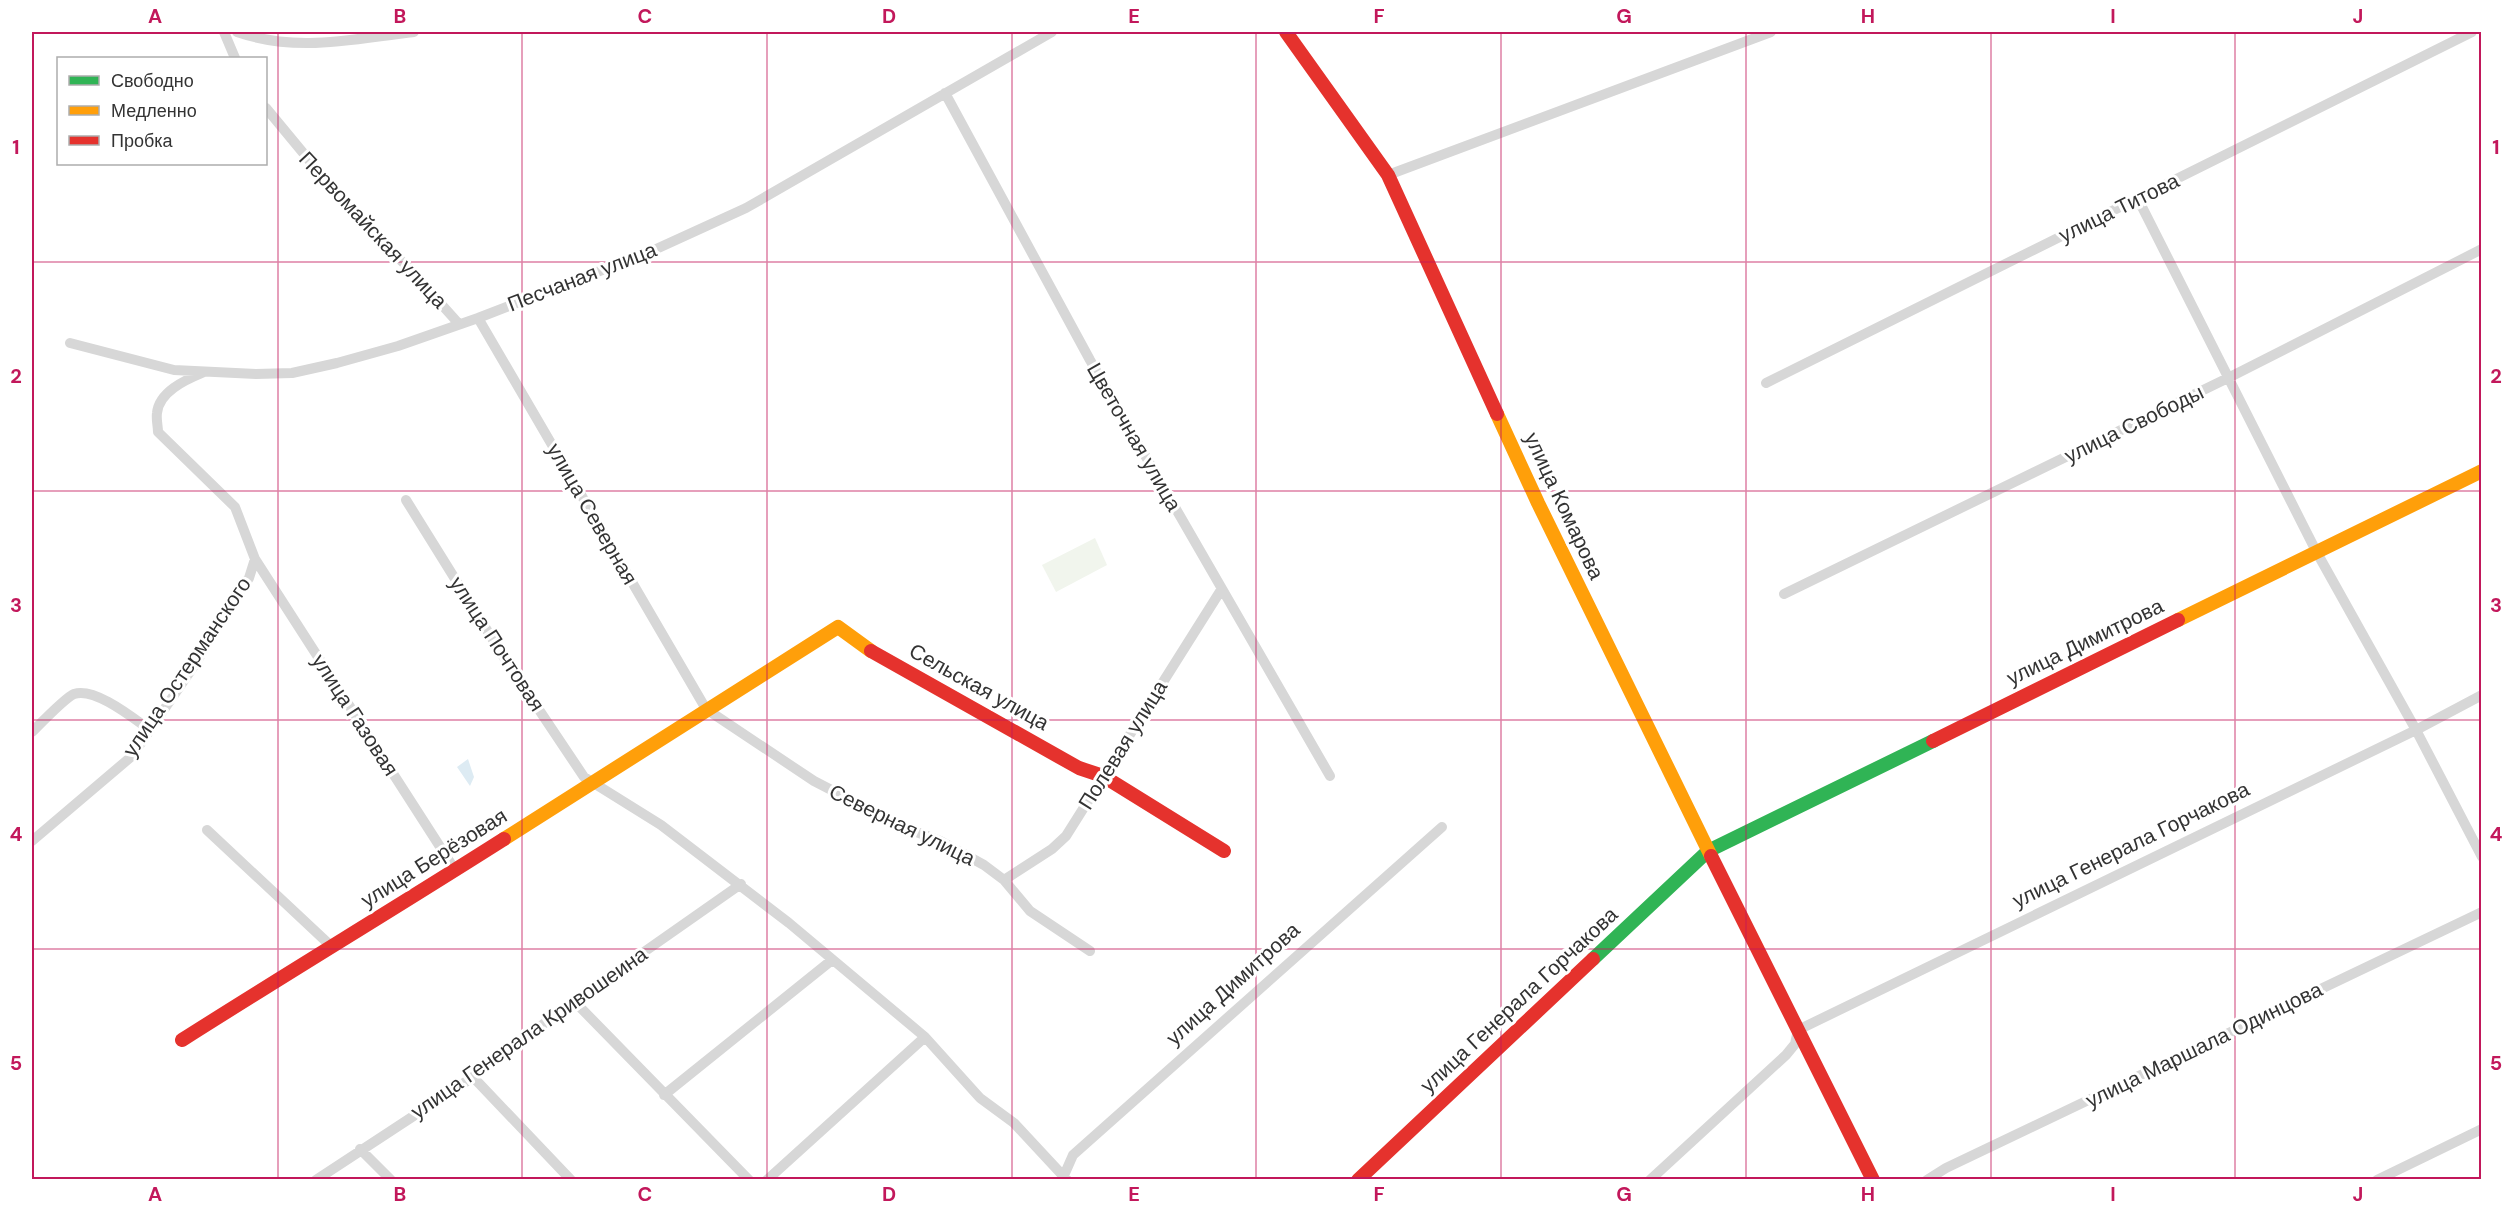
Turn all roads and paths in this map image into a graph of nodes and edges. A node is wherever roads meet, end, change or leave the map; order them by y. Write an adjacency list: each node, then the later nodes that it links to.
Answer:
1 (224, 32): 8 (street)
2 (237, 32): 3 (street)
3 (414, 32)
4 (1053, 32): 9 (street, Песчаная улица)
5 (1286, 32): 11 (street, улица Комарова)
6 (1771, 32): 11 (street)
7 (2472, 32): 12 (street, улица Титова)
8 (235, 57)
9 (945, 93): 14 (street, Песчаная улица); 24 (street, Цветочная улица)
10 (267, 109): 15 (street, Первомайская улица)
11 (1388, 175): 39 (street, улица Комарова)
12 (2138, 199): 18 (street); 19 (street, улица Титова)
13 (2481, 249): 18 (street, улица Свободы)
14 (478, 318): 15 (street, Песчаная улица); 28 (street, улица Северная)
15 (459, 324): 17 (street, Песчаная улица)
16 (70, 343): 17 (street, Песчаная улица)
17 (202, 373): 23 (street, улица Газовая)
18 (2230, 377): 22 (street); 25 (street, улица Свободы)
19 (1766, 383)
20 (2481, 471): 22 (street, улица Димитрова)
21 (406, 500): 34 (street, улица Почтовая)
22 (2316, 551): 30 (street); 39 (street, улица Димитрова)
23 (255, 559): 29 (street, улица Остерманского); 41 (street, улица Газовая)
24 (1221, 590): 32 (street, Полевая улица); 33 (street, Цветочная улица)
25 (1784, 594)
26 (838, 627): 28 (street, улица Берёзовая); 32 (street, Сельская улица)
27 (2481, 695): 30 (street, улица Генерала Горчакова)
28 (706, 709): 34 (street, улица Берёзовая); 42 (street, Северная улица)
29 (150, 730): 31 (street); 37 (street, улица Остерманского)
30 (2416, 730): 40 (street); 49 (street, улица Генерала Горчакова)
31 (32, 732)
32 (1103, 776): 38 (street, Сельская улица); 42 (street, Полевая улица)
33 (1330, 776)
34 (592, 783): 41 (street, улица Берёзовая); 43 (street, улица Почтовая)
35 (1442, 827): 61 (street, улица Димитрова)
36 (207, 830): 45 (street)
37 (32, 841)
38 (1224, 851)
39 (1708, 851): 49 (street, улица Комарова); 62 (street, улица Генерала Горчакова)
40 (2481, 857)
41 (455, 870): 45 (street, улица Берёзовая)
42 (1004, 880): 46 (street, Северная улица)
43 (741, 884): 47 (street, улица Почтовая); 48 (street, улица Генерала Кривошеина)
44 (2481, 912): 65 (street, улица Маршала Одинцова)
45 (331, 946): 51 (street, улица Берёзовая)
46 (1090, 951)
47 (832, 960): 50 (street, улица Почтовая); 53 (street)
48 (574, 1002): 52 (street, улица Генерала Кривошеина); 53 (street)
49 (1798, 1030): 63 (street); 64 (street, улица Комарова)
50 (925, 1037): 60 (street); 61 (street, улица Почтовая)
51 (182, 1040)
52 (473, 1077): 55 (street, улица Генерала Кривошеина); 58 (street)
53 (664, 1095): 59 (street)
54 (2481, 1129): 66 (street)
55 (360, 1149): 56 (street, улица Генерала Кривошеина); 57 (street)
56 (316, 1179)
57 (391, 1179)
58 (571, 1179)
59 (749, 1179)
60 (767, 1179)
61 (1064, 1179)
62 (1358, 1179)
63 (1650, 1179)
64 (1874, 1179)
65 (1928, 1179)
66 (2377, 1179)

